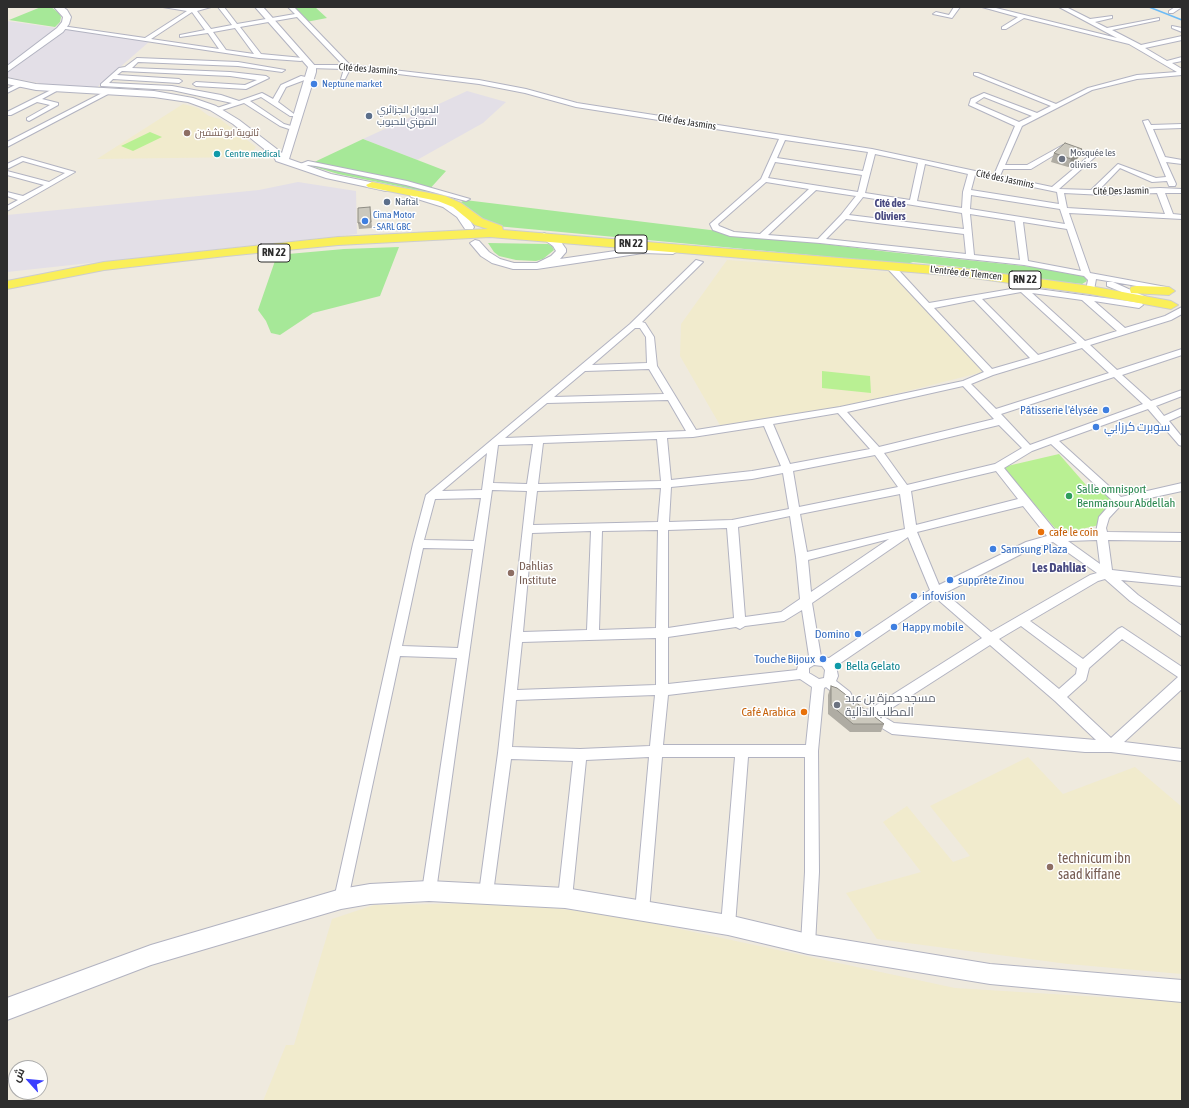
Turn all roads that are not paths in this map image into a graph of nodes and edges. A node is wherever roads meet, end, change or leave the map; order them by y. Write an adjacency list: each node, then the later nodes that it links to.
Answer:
1 (58, 7): 23 (main road)
2 (166, 7): 12 (street)
3 (208, 7): 12 (street)
4 (221, 7): 21 (street)
5 (253, 7): 19 (main road)
6 (259, 7): 19 (main road)
7 (291, 7): 14 (street)
8 (957, 7): 15 (street)
9 (985, 7): 16 (street)
10 (1062, 7): 20 (street)
11 (1179, 7): 13 (street)
12 (192, 8): 25 (street); 28 (street)
13 (1171, 12)
14 (299, 14): 19 (street); 39 (street)
15 (936, 14)
16 (1023, 14): 24 (street); 31 (street)
17 (1110, 17): 20 (street)
18 (1157, 19): 26 (street)
19 (267, 20): 21 (street); 37 (main road); 37 (main road)
20 (1089, 21): 26 (street)
21 (236, 26): 28 (street); 35 (street)
22 (1174, 27): 27 (street)
23 (62, 28): 30 (street, Cité des Jasmins); 41 (main road)
24 (1004, 28)
25 (178, 30): 28 (street); 30 (street); 32 (street)
26 (1105, 30): 31 (street)
27 (1182, 30)
28 (209, 31): 34 (street)
29 (1182, 38): 33 (street)
30 (147, 39): 32 (street, Cité des Jasmins)
31 (1128, 42): 33 (street)
32 (186, 45): 34 (street, Cité des Jasmins)
33 (1140, 47): 38 (street)
34 (224, 51): 35 (street, Cité des Jasmins)
35 (259, 56): 37 (street, Cité des Jasmins)
36 (1182, 59): 38 (street)
37 (305, 62): 39 (street, Cité des Jasmins); 47 (main road); 75 (main road)
38 (1166, 63): 44 (street)
39 (348, 67): 48 (street); 72 (street, Cité des Jasmins)
40 (127, 69): 42 (street); 46 (street); 49 (street)
41 (7, 70)
42 (188, 72): 43 (street); 51 (street)
43 (206, 73): 49 (street); 52 (street)
44 (1182, 73): 62 (street)
45 (976, 74): 62 (street)
46 (112, 77): 51 (street); 56 (street)
47 (307, 78): 61 (street); 65 (main road)
48 (343, 78)
49 (265, 79): 52 (street)
50 (7, 81): 53 (main road)
51 (179, 81): 55 (street)
52 (196, 84): 58 (street)
53 (19, 85): 54 (main road); 57 (street)
54 (59, 88): 56 (main road); 59 (street)
55 (172, 88): 56 (street); 58 (street)
56 (102, 89): 63 (main road); 68 (street)
57 (7, 91)
58 (189, 92): 60 (street)
59 (37, 100): 64 (street); 67 (street)
60 (243, 102): 61 (street); 63 (street); 71 (street)
61 (274, 103): 65 (street)
62 (1057, 106): 66 (street)
63 (216, 110): 75 (main road)
64 (8, 114): 67 (street)
65 (292, 116): 71 (main road)
66 (1038, 116): 69 (street); 69 (street)
67 (29, 119): 68 (street)
68 (48, 124): 73 (street)
69 (1019, 126): 82 (street)
70 (1182, 126): 76 (street)
71 (288, 127): 75 (main road)
72 (783, 137): 74 (street, Cité des Jasmins); 77 (street)
73 (7, 145)
74 (872, 151): 78 (street, Cité des Jasmins); 85 (street)
75 (283, 157): 80 (main road)
76 (1161, 159): 79 (street); 87 (street)
77 (773, 160): 85 (street); 88 (street)
78 (922, 161): 83 (street, Cité des Jasmins); 101 (street)
79 (1182, 162)
80 (299, 166): 90 (main road); 100 (street)
81 (7, 167): 89 (street)
82 (1000, 167): 86 (street); 92 (street)
83 (972, 172): 86 (street, Cité des Jasmins); 95 (street)
84 (7, 173): 89 (street)
85 (867, 174): 98 (street)
86 (996, 178): 92 (street, Cité des Jasmins)
87 (1170, 179): 94 (street); 96 (street)
88 (764, 180): 91 (street); 114 (street)
89 (49, 184): 99 (street)
90 (372, 185): 109 (main road); 112 (main road); 113 (main road)
91 (814, 188): 98 (street); 114 (street)
92 (1057, 190): 96 (street, Cité Des Jasmin); 102 (street)
93 (1160, 190): 94 (street, Cité Des Jasmin); 96 (street, Cité Des Jasmin); 105 (street)
94 (1178, 191)
95 (967, 192): 102 (street); 104 (street)
96 (1093, 192)
97 (7, 194): 99 (street)
98 (861, 195): 101 (street); 106 (street)
99 (24, 199): 103 (street)
100 (466, 199)
101 (913, 203): 104 (street)
102 (1064, 208): 105 (street); 110 (street)
103 (7, 209)
104 (966, 212): 108 (street); 111 (street)
105 (1170, 216): 107 (street)
106 (844, 217): 111 (street); 115 (street)
107 (1182, 217)
108 (1018, 220): 110 (street); 120 (street)
109 (469, 226)
110 (1070, 227): 123 (street)
111 (967, 232): 118 (street)
112 (459, 234): 113 (main road, RN 22); 124 (main road, RN 22)
113 (544, 236): 117 (main road, RN 22); 122 (main road); 127 (main road, RN 22)
114 (762, 237): 115 (street)
115 (820, 241): 118 (street)
116 (475, 243): 122 (main road)
117 (719, 252): 121 (main road, RN 22); 122 (main road)
118 (970, 257): 120 (street)
119 (699, 262): 134 (street)
120 (1024, 262): 123 (street)
121 (889, 265): 129 (main road, L'entrée de Tlemcen / RN 22); 132 (street)
122 (537, 266)
123 (1086, 274): 126 (street); 128 (street); 129 (street)
124 (7, 285)
125 (1023, 289): 129 (street); 130 (street); 136 (street)
126 (1127, 290): 128 (main road, L'entrée de Tlemcen / RN 22); 129 (main road, L'entrée de Tlemcen / RN 22); 131 (street, L'entrée de Tlemcen / RN 22)
127 (7, 291)
128 (1175, 291): 133 (main road)
129 (1086, 293): 131 (main road, L'entrée de Tlemcen / RN 22); 135 (street)
130 (975, 297): 132 (street); 138 (street)
131 (1144, 303): 133 (main road, L'entrée de Tlemcen / RN 22)
132 (928, 306): 141 (street)
133 (1178, 308): 135 (street)
134 (633, 326): 139 (street); 140 (street)
135 (1124, 332): 136 (street)
136 (1083, 344): 138 (street); 142 (street)
137 (1182, 352): 142 (street)
138 (1036, 358): 141 (street)
139 (652, 366): 140 (street); 145 (street)
140 (585, 368): 146 (street)
141 (990, 373): 143 (street)
142 (1117, 374): 147 (street); 150 (street)
143 (965, 383): 148 (street); 150 (street)
144 (1182, 393): 147 (street)
145 (669, 397): 146 (street); 153 (street)
146 (545, 400): 157 (street)
147 (1150, 405): 151 (street); 155 (street)
148 (840, 410): 152 (street); 160 (street)
149 (1182, 411): 151 (street)
150 (998, 417): 159 (street); 160 (street)
151 (1164, 420): 158 (street)
152 (768, 423): 153 (street); 162 (street)
153 (693, 434): 154 (street)
154 (662, 436): 156 (street); 163 (street)
155 (1052, 440): 159 (street); 170 (street)
156 (538, 441): 157 (street); 165 (street)
157 (494, 442): 167 (street); 168 (street)
158 (1182, 443)
159 (1028, 449): 161 (street)
160 (877, 451): 162 (street); 166 (street)
161 (998, 467): 166 (street); 169 (street)
162 (788, 468): 163 (street); 171 (street)
163 (666, 484): 165 (street); 173 (street)
164 (1182, 487): 170 (street)
165 (532, 488): 167 (street); 175 (street)
166 (905, 489): 171 (street); 176 (street)
167 (487, 490): 168 (street); 181 (street)
168 (432, 495): 180 (street)
169 (1027, 501): 176 (street); 179 (street)
170 (1119, 501): 177 (street)
171 (794, 511): 172 (street); 182 (street)
172 (732, 524): 173 (street); 188 (street)
173 (663, 526): 174 (street); 190 (street)
174 (597, 528): 175 (street); 191 (street)
175 (527, 529): 192 (street)
176 (911, 530): 182 (street); 185 (street); 186 (street)
177 (1102, 536): 178 (street); 179 (street); 183 (street)
178 (1182, 537)
179 (1055, 538): 183 (street); 185 (street)
180 (418, 544): 181 (street); 194 (street)
181 (478, 545): 195 (street)
182 (802, 557): 186 (street)
183 (1107, 574): 184 (street); 187 (street); 189 (street)
184 (1182, 582)
185 (936, 592): 193 (street); 197 (street)
186 (806, 601): 188 (street); 196 (street)
187 (1021, 620): 193 (street); 198 (street)
188 (740, 624): 190 (street)
189 (1182, 632)
190 (663, 633): 191 (street); 203 (street)
191 (593, 635): 192 (street)
192 (516, 637): 204 (street)
193 (989, 639): 205 (street); 206 (street)
194 (395, 651): 195 (street); 217 (street)
195 (463, 653): 214 (street)
196 (816, 660): 197 (street); 199 (street)
197 (828, 665): 202 (street)
198 (1083, 666): 200 (street); 205 (street)
199 (803, 674): 202 (street); 203 (street)
200 (1182, 674)
201 (1182, 681): 207 (street)
202 (823, 683): 206 (street); 209 (street)
203 (662, 690): 204 (street); 208 (street)
204 (510, 696): 211 (street)
205 (1059, 697): 207 (street)
206 (871, 715): 207 (street)
207 (1111, 746): 213 (street)
208 (658, 751): 210 (street); 212 (street); 218 (street)
209 (812, 751): 210 (street); 220 (street)
210 (742, 752): 219 (street)
211 (505, 753): 212 (street); 215 (street)
212 (580, 755): 216 (street)
213 (1182, 755)
214 (429, 891): 215 (main road); 217 (main road)
215 (486, 893): 216 (main road)
216 (565, 898): 218 (main road)
217 (341, 899): 222 (main road)
218 (642, 911): 219 (main road)
219 (728, 925): 220 (main road)
220 (808, 944): 221 (main road)
221 (1182, 991)
222 (7, 1009)

